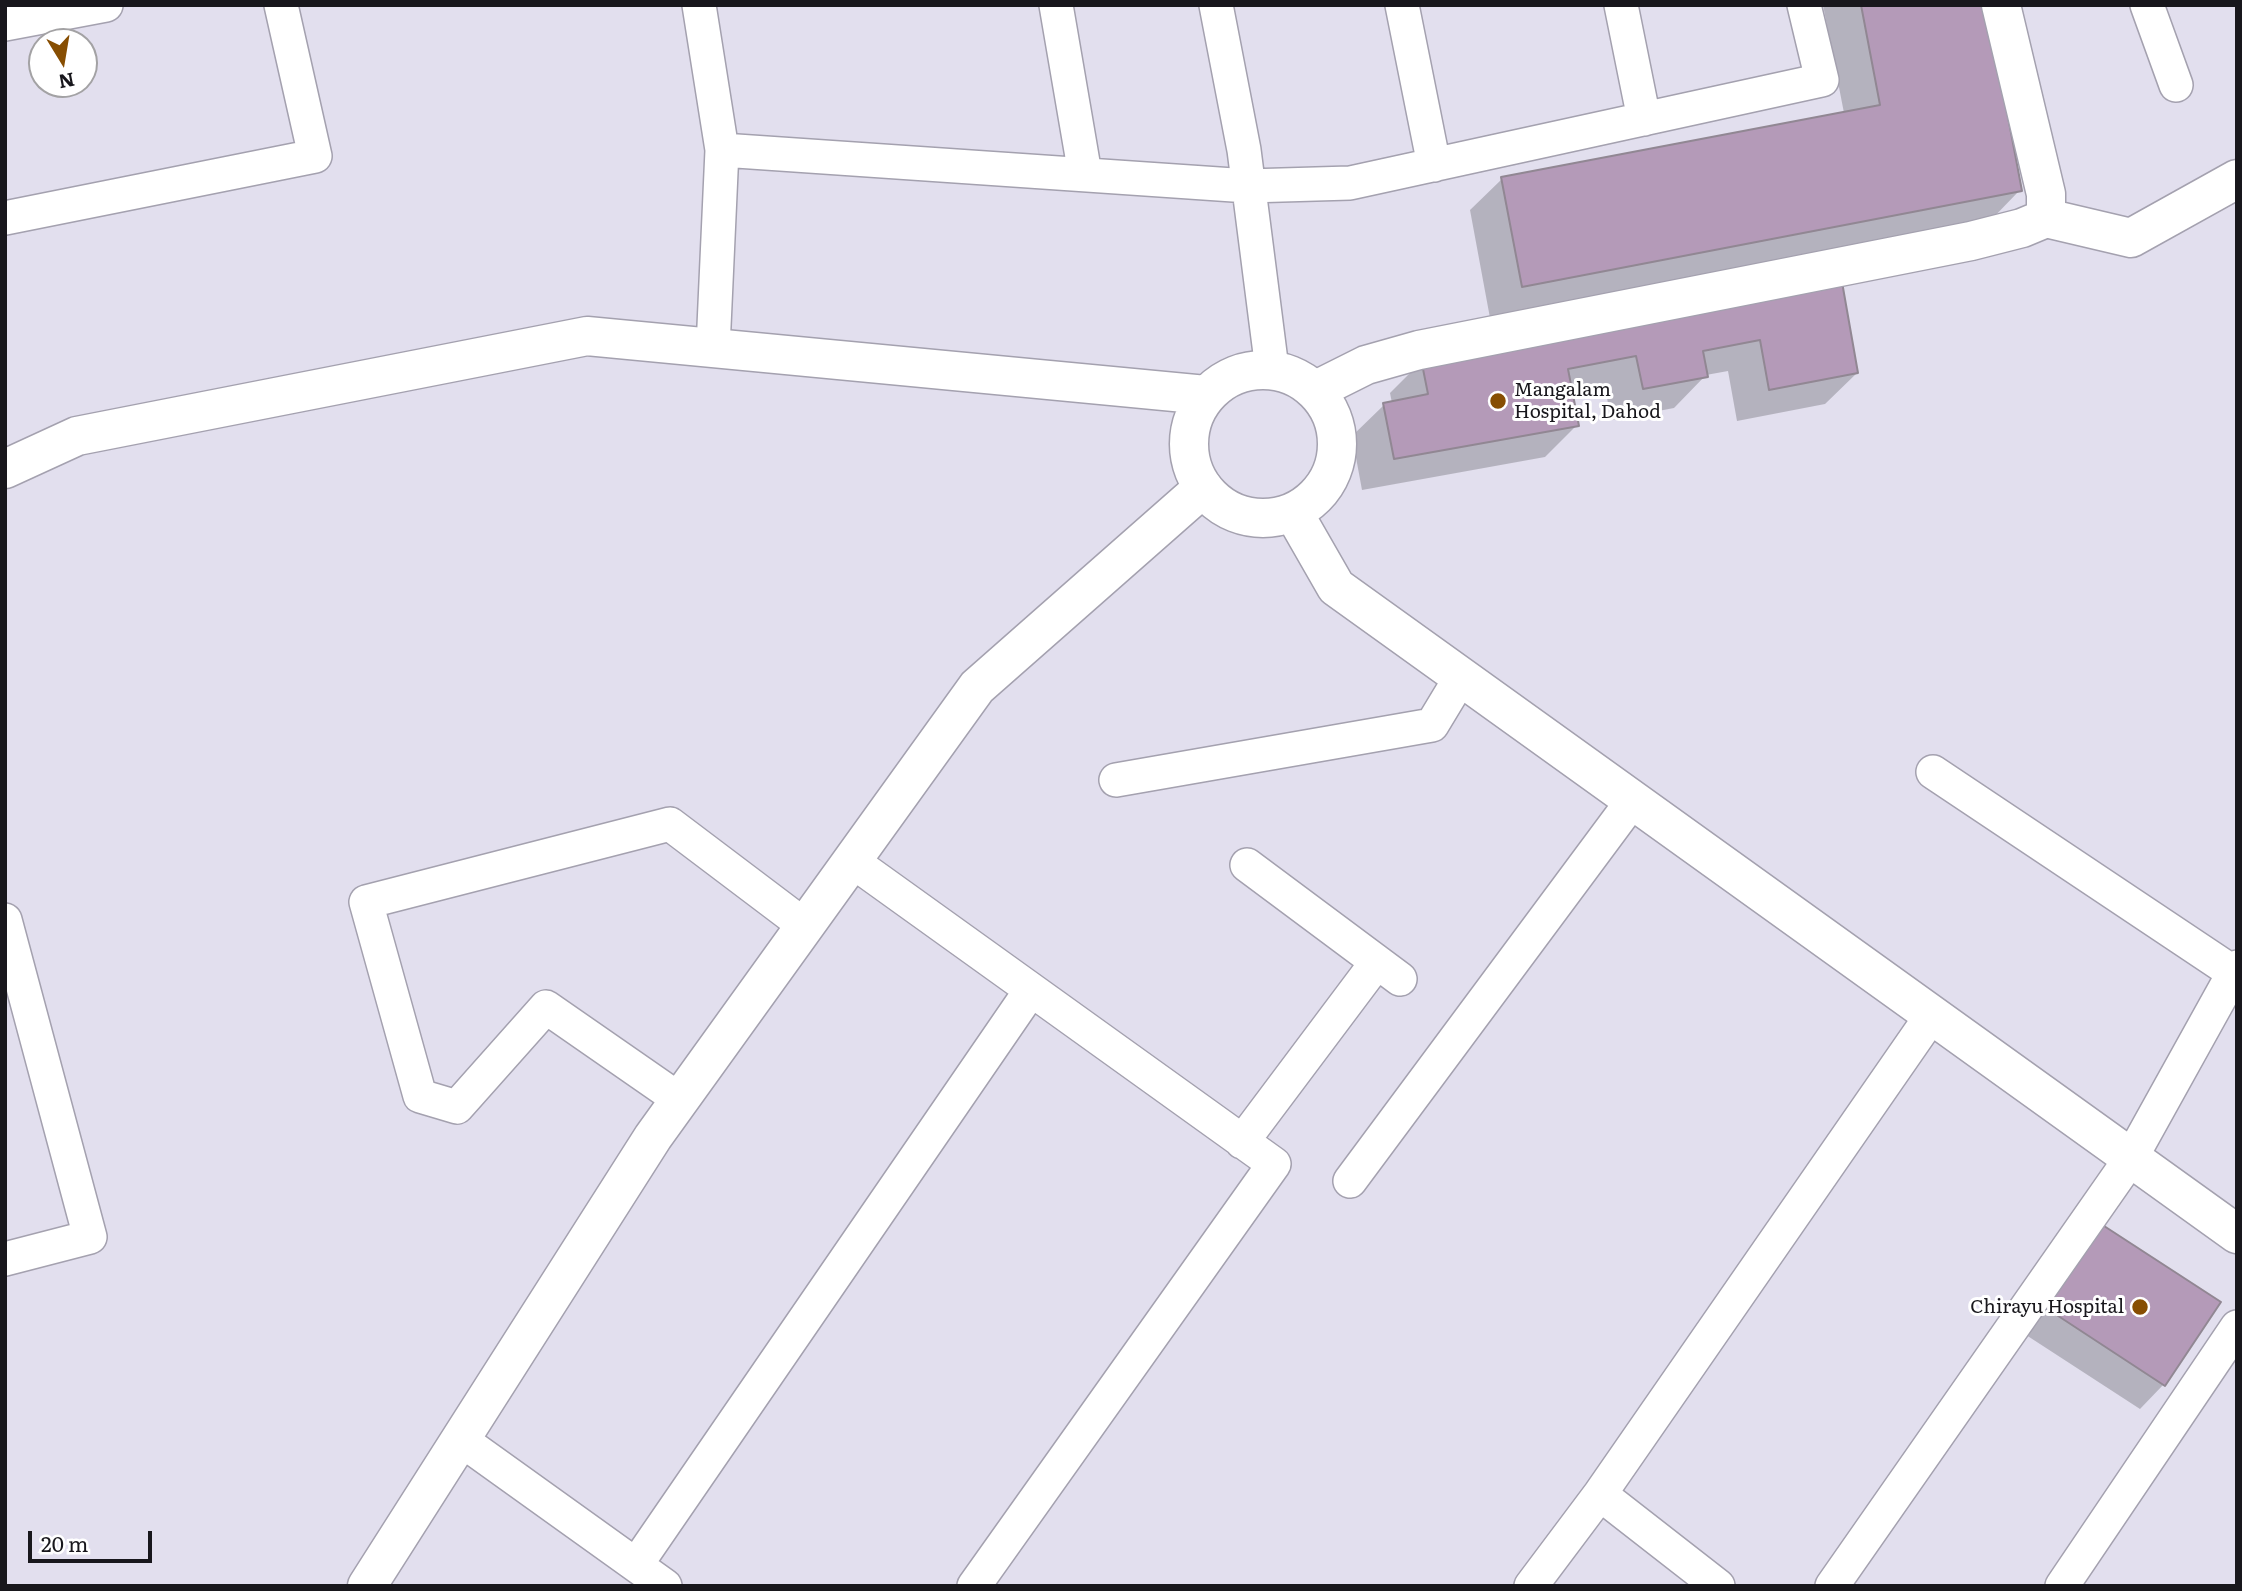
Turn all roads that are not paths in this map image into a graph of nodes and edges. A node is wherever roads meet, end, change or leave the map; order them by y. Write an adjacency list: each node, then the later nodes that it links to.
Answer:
1 (106, 5): 11 (street)
2 (281, 5): 19 (street)
3 (699, 5): 14 (street)
4 (1056, 5): 16 (street)
5 (1216, 5): 18 (street)
6 (1402, 5): 15 (street)
7 (1621, 5): 13 (street)
8 (1804, 5): 13 (street)
9 (2001, 5): 20 (main road)
10 (2147, 5): 12 (street)
11 (5, 24)
12 (2176, 85)
13 (1644, 119): 15 (street)
14 (722, 150): 16 (street); 21 (street)
15 (1434, 165): 18 (street)
16 (1085, 174): 18 (street)
17 (2237, 179): 20 (main road)
18 (1248, 186): 22 (street)
19 (5, 218)
20 (2046, 218): 23 (main road)
21 (713, 348): 24 (main road); 25 (main road)
22 (1272, 369): 23 (main road); 24 (main road)
23 (1316, 390): 27 (main road)
24 (1206, 395): 26 (main road)
25 (5, 469)
26 (1203, 488): 27 (main road); 32 (main road)
27 (1293, 512): 28 (main road)
28 (1461, 677): 30 (street); 31 (main road)
29 (1933, 772): 36 (street)
30 (1116, 780)
31 (1633, 800): 38 (main road); 42 (street)
32 (852, 861): 35 (main road); 37 (street)
33 (1247, 865): 40 (street)
34 (5, 920): 44 (street)
35 (806, 926): 39 (main road); 39 (street)
36 (2235, 970): 41 (street)
37 (1031, 990): 40 (street); 48 (street)
38 (1932, 1015): 41 (main road); 47 (street)
39 (680, 1100): 46 (main road)
40 (1242, 1142): 51 (street)
41 (2131, 1158): 43 (main road); 54 (street)
42 (1350, 1181)
43 (2237, 1234)
44 (5, 1259)
45 (2237, 1327): 55 (street)
46 (460, 1439): 48 (street); 49 (main road)
47 (1600, 1494): 52 (street); 53 (street)
48 (636, 1565): 50 (street)
49 (367, 1586)
50 (665, 1586)
51 (974, 1586)
52 (1531, 1586)
53 (1718, 1586)
54 (1832, 1586)
55 (2062, 1586)

